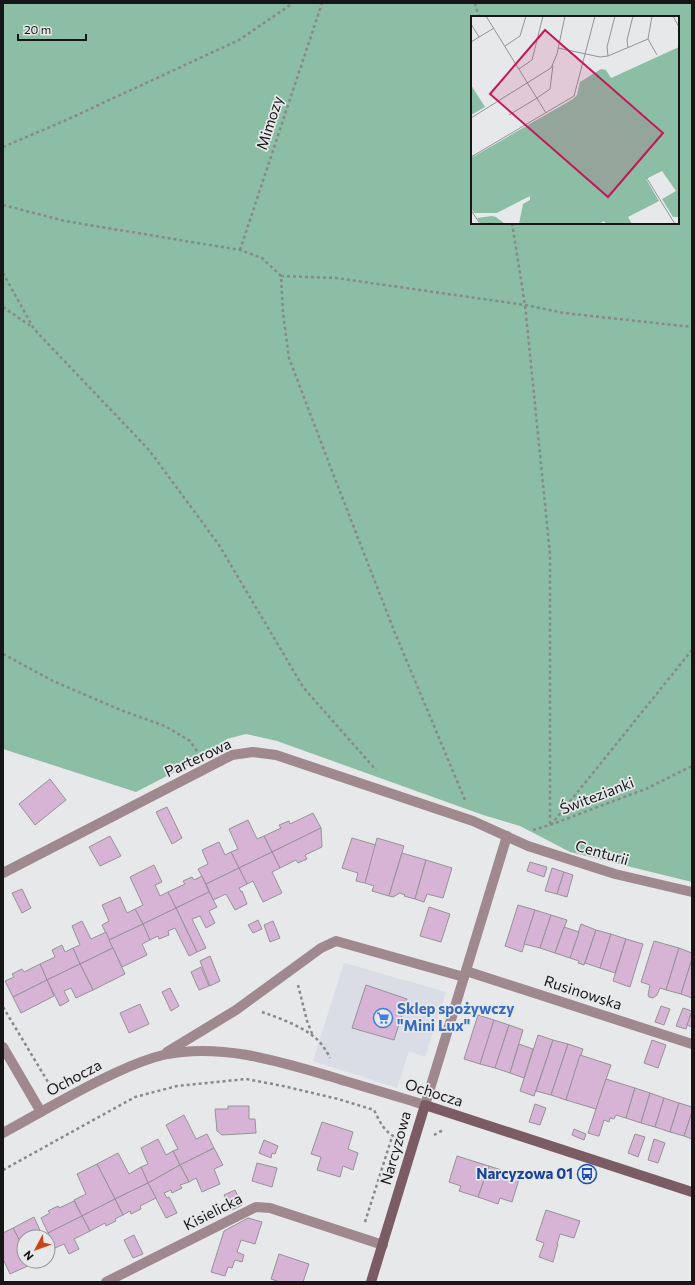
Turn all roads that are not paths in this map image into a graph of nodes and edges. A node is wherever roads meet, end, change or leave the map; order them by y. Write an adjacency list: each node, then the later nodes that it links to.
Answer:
1 (507, 836): 2 (street, Parterowa); 3 (street, Centurii); 4 (street, Narcyzowa)
2 (3, 873)
3 (692, 892)
4 (465, 974): 5 (street, Rusinowska); 7 (street, Ochocza); 8 (street, Narcyzowa)
5 (692, 1044)
6 (3, 1047): 9 (street)
7 (162, 1056): 8 (street, Ochocza); 9 (street, Ochocza)
8 (425, 1105): 11 (street, Ochocza); 12 (street, Narcyzowa)
9 (41, 1112): 10 (street, Ochocza)
10 (3, 1133)
11 (692, 1192)
12 (383, 1245): 13 (street, Kisielicka); 14 (street, Narcyzowa)
13 (106, 1282)
14 (371, 1282)

